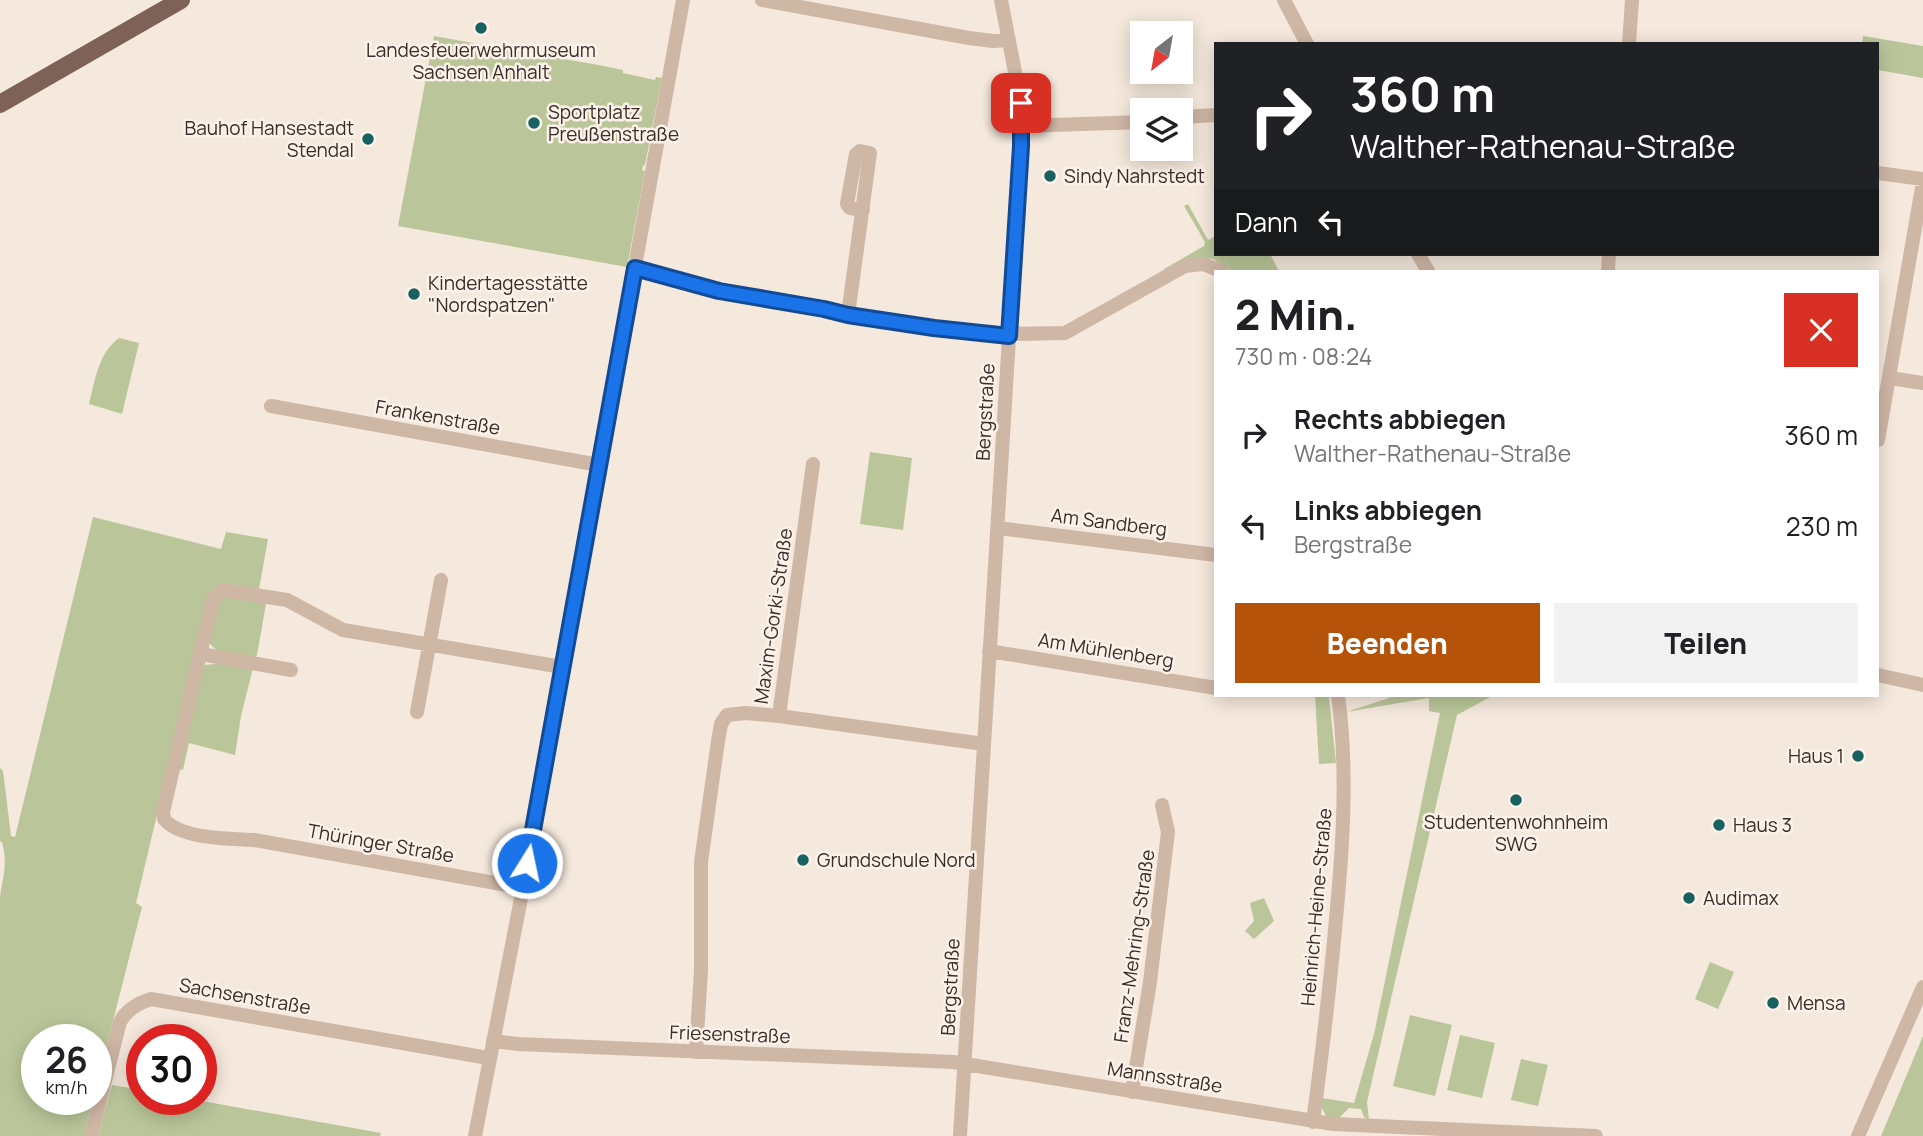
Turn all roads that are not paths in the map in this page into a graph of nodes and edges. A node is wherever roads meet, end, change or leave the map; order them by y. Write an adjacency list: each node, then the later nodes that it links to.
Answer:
1 (181, 0): 10 (main road)
2 (683, 0): 18 (street)
3 (762, 0): 7 (street)
4 (1001, 0): 7 (street, Bergstraße)
5 (1284, 0): 8 (street)
6 (1632, 0): 9 (street)
7 (1009, 40): 14 (street, Bergstraße)
8 (1306, 42)
9 (1629, 42)
10 (0, 104)
11 (1214, 115): 12 (street)
12 (1193, 116)
13 (1130, 122): 14 (street)
14 (1022, 126): 21 (street, Bergstraße)
15 (1879, 173): 16 (street)
16 (1923, 181): 22 (street)
17 (863, 210): 20 (street)
18 (635, 268): 20 (street); 27 (street)
19 (1218, 270): 21 (street)
20 (848, 315): 21 (street)
21 (1009, 335): 28 (street, Bergstraße)
22 (1886, 370): 23 (street); 25 (street)
23 (1923, 383)
24 (271, 406): 27 (street, Frankenstraße)
25 (1879, 434)
26 (813, 464): 41 (street, Maxim-Gorki-Straße)
27 (599, 465): 34 (street)
28 (998, 528): 29 (street, Am Sandberg); 32 (street, Bergstraße)
29 (1214, 555)
30 (441, 580): 31 (street)
31 (429, 645): 33 (street); 34 (street); 40 (street)
32 (989, 651): 38 (street, Am Mühlenberg); 42 (street, Bergstraße)
33 (201, 654): 35 (street); 44 (street, Thüringer Straße)
34 (562, 667): 44 (street)
35 (291, 670)
36 (1879, 675): 37 (street)
37 (1923, 685)
38 (1214, 688)
39 (1338, 697): 51 (street, Heinrich-Heine-Straße)
40 (417, 712)
41 (779, 716): 42 (street); 47 (street, Maxim-Gorki-Straße)
42 (984, 744): 49 (street, Bergstraße)
43 (1162, 805): 50 (street, Franz-Mehring-Straße)
44 (523, 888): 46 (street)
45 (1923, 987): 57 (street)
46 (493, 1041): 47 (street, Friesenstraße); 48 (street)
47 (696, 1052): 49 (street, Friesenstraße)
48 (488, 1058): 53 (street, Sachsenstraße); 54 (street)
49 (965, 1064): 50 (street, Mannsstraße); 55 (street, Bergstraße)
50 (1132, 1092): 51 (street, Mannsstraße)
51 (1313, 1122): 52 (street, Mannsstraße)
52 (1358, 1131): 56 (street, Mannsstraße)
53 (91, 1136)
54 (475, 1136)
55 (960, 1136)
56 (1596, 1136)
57 (1858, 1136)

